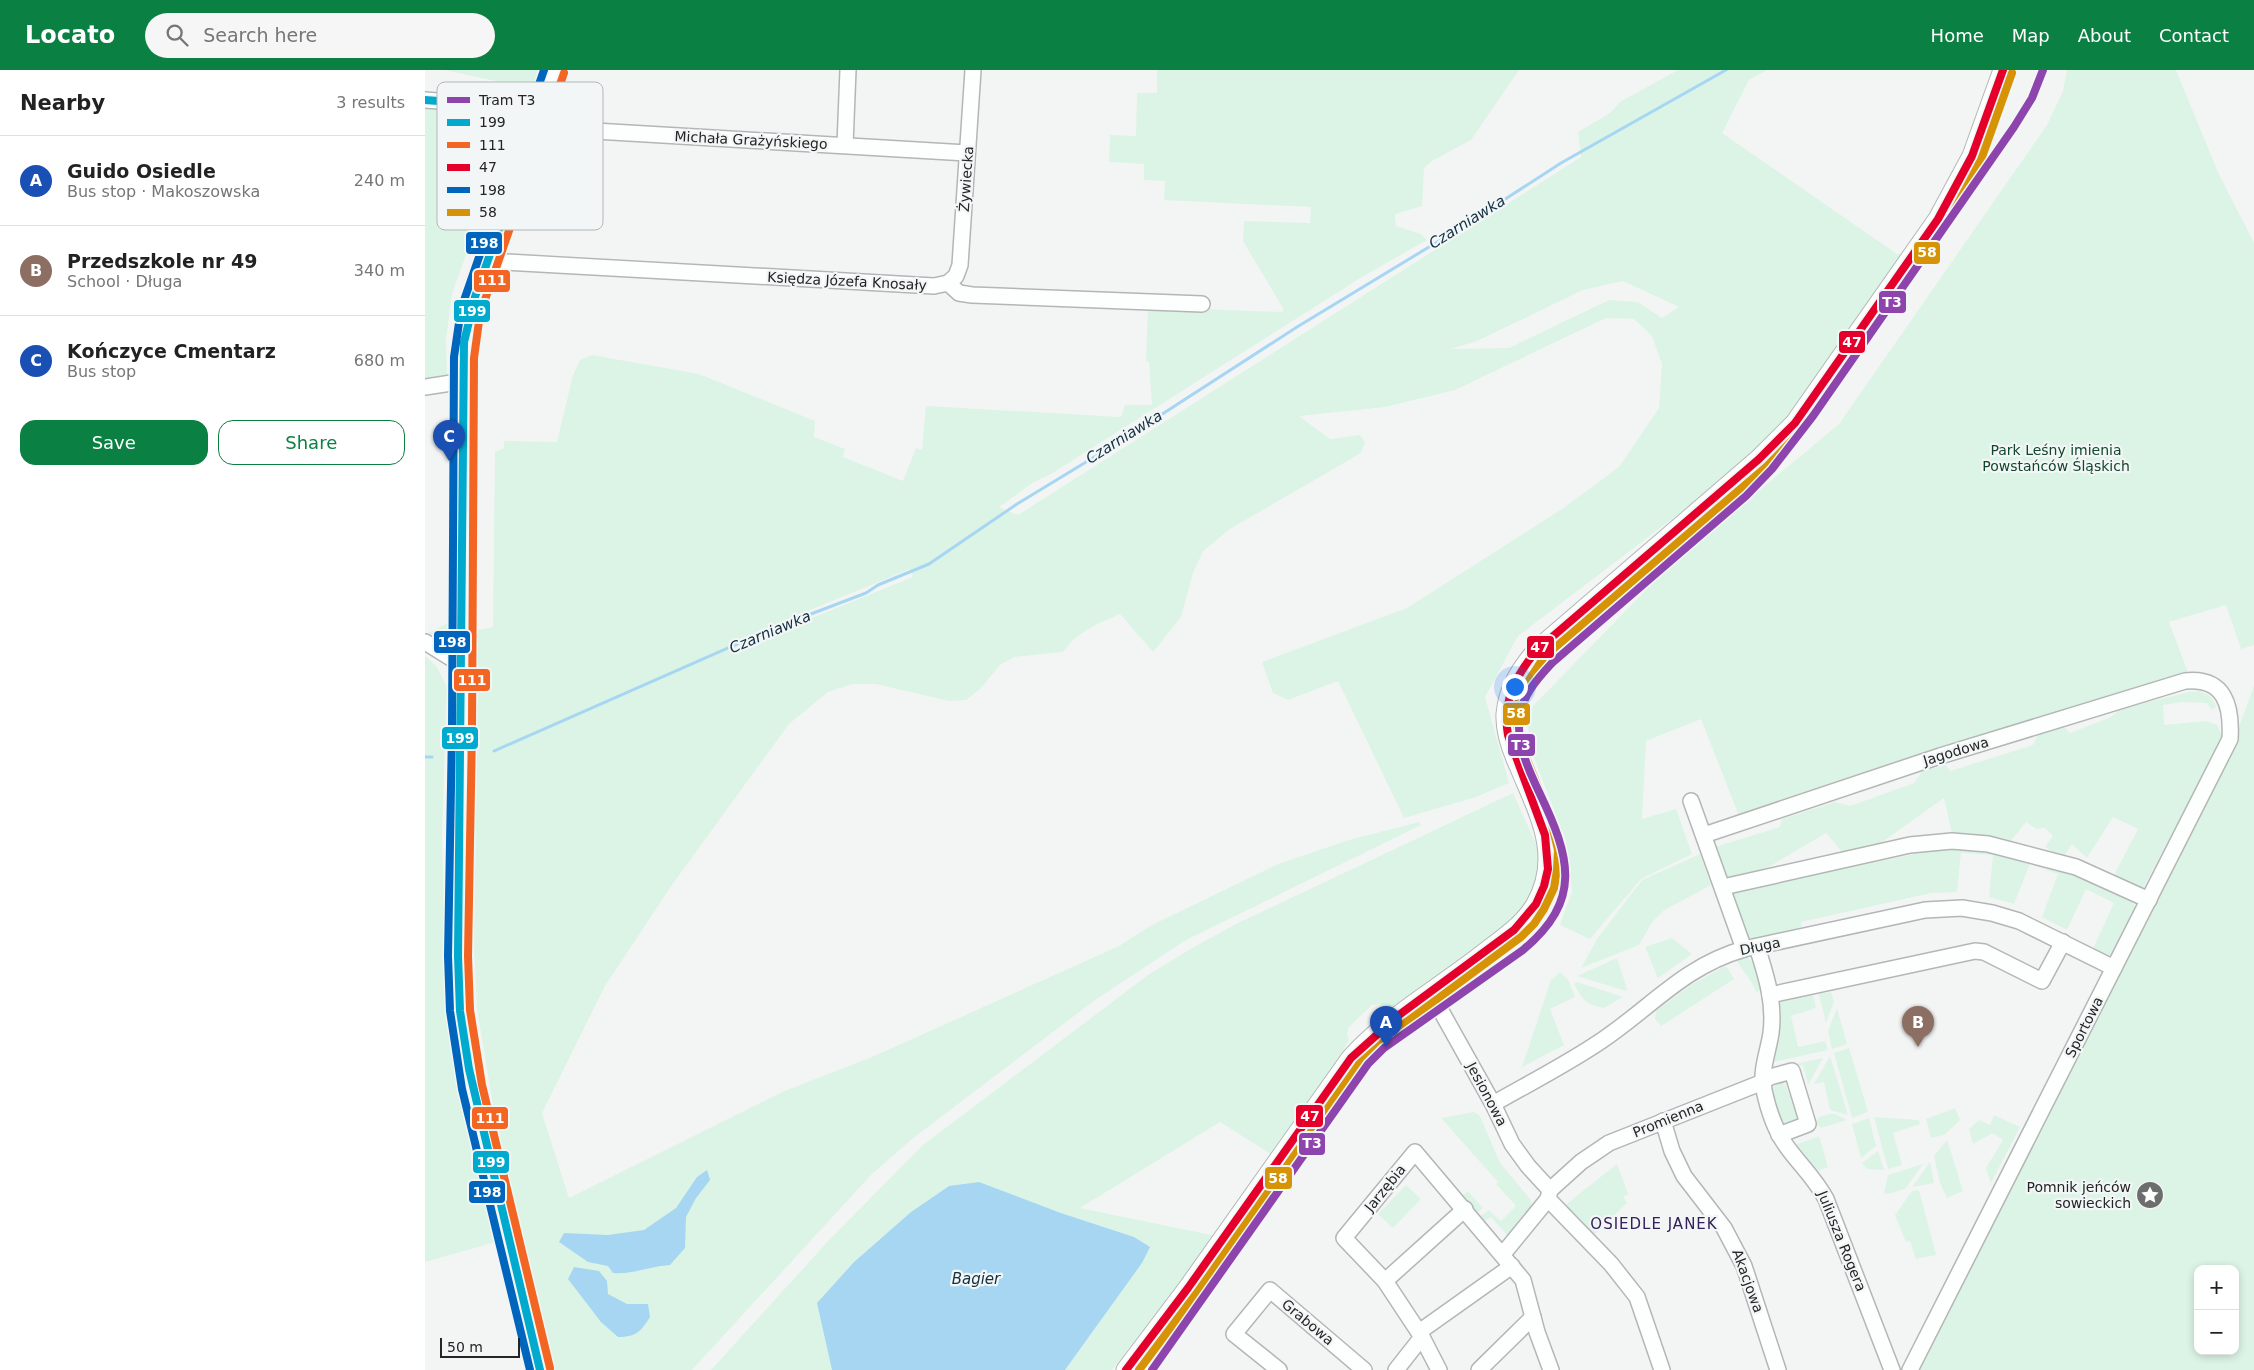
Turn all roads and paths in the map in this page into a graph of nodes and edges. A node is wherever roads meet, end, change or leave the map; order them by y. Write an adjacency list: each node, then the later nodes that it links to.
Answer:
1 (555, 70): 5 (main road)
2 (848, 70): 7 (street)
3 (973, 70): 8 (street, Żywiecka)
4 (2003, 70): 25 (main road)
5 (551, 82)
6 (603, 131): 7 (street, Michała Grażyńskiego)
7 (845, 145): 8 (street, Michała Grażyńskiego)
8 (967, 153): 11 (street, Żywiecka)
9 (499, 230): 10 (main road)
10 (488, 261): 11 (street, Księdza Józefa Knosały); 13 (main road)
11 (948, 283): 12 (street)
12 (1202, 304)
13 (464, 381): 14 (street); 16 (main road)
14 (425, 387)
15 (425, 642): 16 (street)
16 (462, 660): 38 (main road)
17 (2211, 684): 19 (street, Jagodowa); 21 (street, Sportowa)
18 (1691, 801): 19 (street, Juliusza Rogera)
19 (1704, 835): 20 (street, Juliusza Rogera)
20 (1723, 887): 21 (street); 23 (street, Juliusza Rogera)
21 (2149, 900): 24 (street, Sportowa)
22 (2063, 942): 23 (street, Długa); 24 (street, Długa); 26 (street)
23 (1750, 948): 26 (street, Juliusza Rogera); 28 (street, Długa)
24 (2115, 968): 49 (street, Sportowa)
25 (1431, 993): 28 (street, Jesionowa); 39 (main road)
26 (1770, 995): 27 (street, Juliusza Rogera)
27 (1763, 1082): 29 (street, Promienna); 30 (street, Juliusza Rogera); 30 (street, Promienna)
28 (1493, 1104): 31 (street, Jesionowa)
29 (1663, 1121): 31 (street, Promienna); 47 (street, Akacjowa)
30 (1779, 1134): 48 (street, Juliusza Rogera)
31 (1549, 1194): 33 (street, Promienna); 46 (street, Jesionowa)
32 (1465, 1209): 33 (street, Jarzębia); 35 (street); 35 (street, Jarzębia)
33 (1503, 1254): 34 (street, Jarzębia)
34 (1513, 1266): 36 (street, Jarzębia); 37 (street)
35 (1385, 1281): 37 (street, Jarzębia)
36 (1533, 1317): 44 (street); 45 (street, Jarzębia)
37 (1420, 1335): 42 (street); 43 (street)
38 (540, 1370)
39 (1126, 1370)
40 (1279, 1370): 41 (street, Grabowa)
41 (1364, 1370)
42 (1396, 1370)
43 (1439, 1370)
44 (1479, 1370)
45 (1551, 1370)
46 (1662, 1370)
47 (1778, 1370)
48 (1892, 1370)
49 (1910, 1370)

